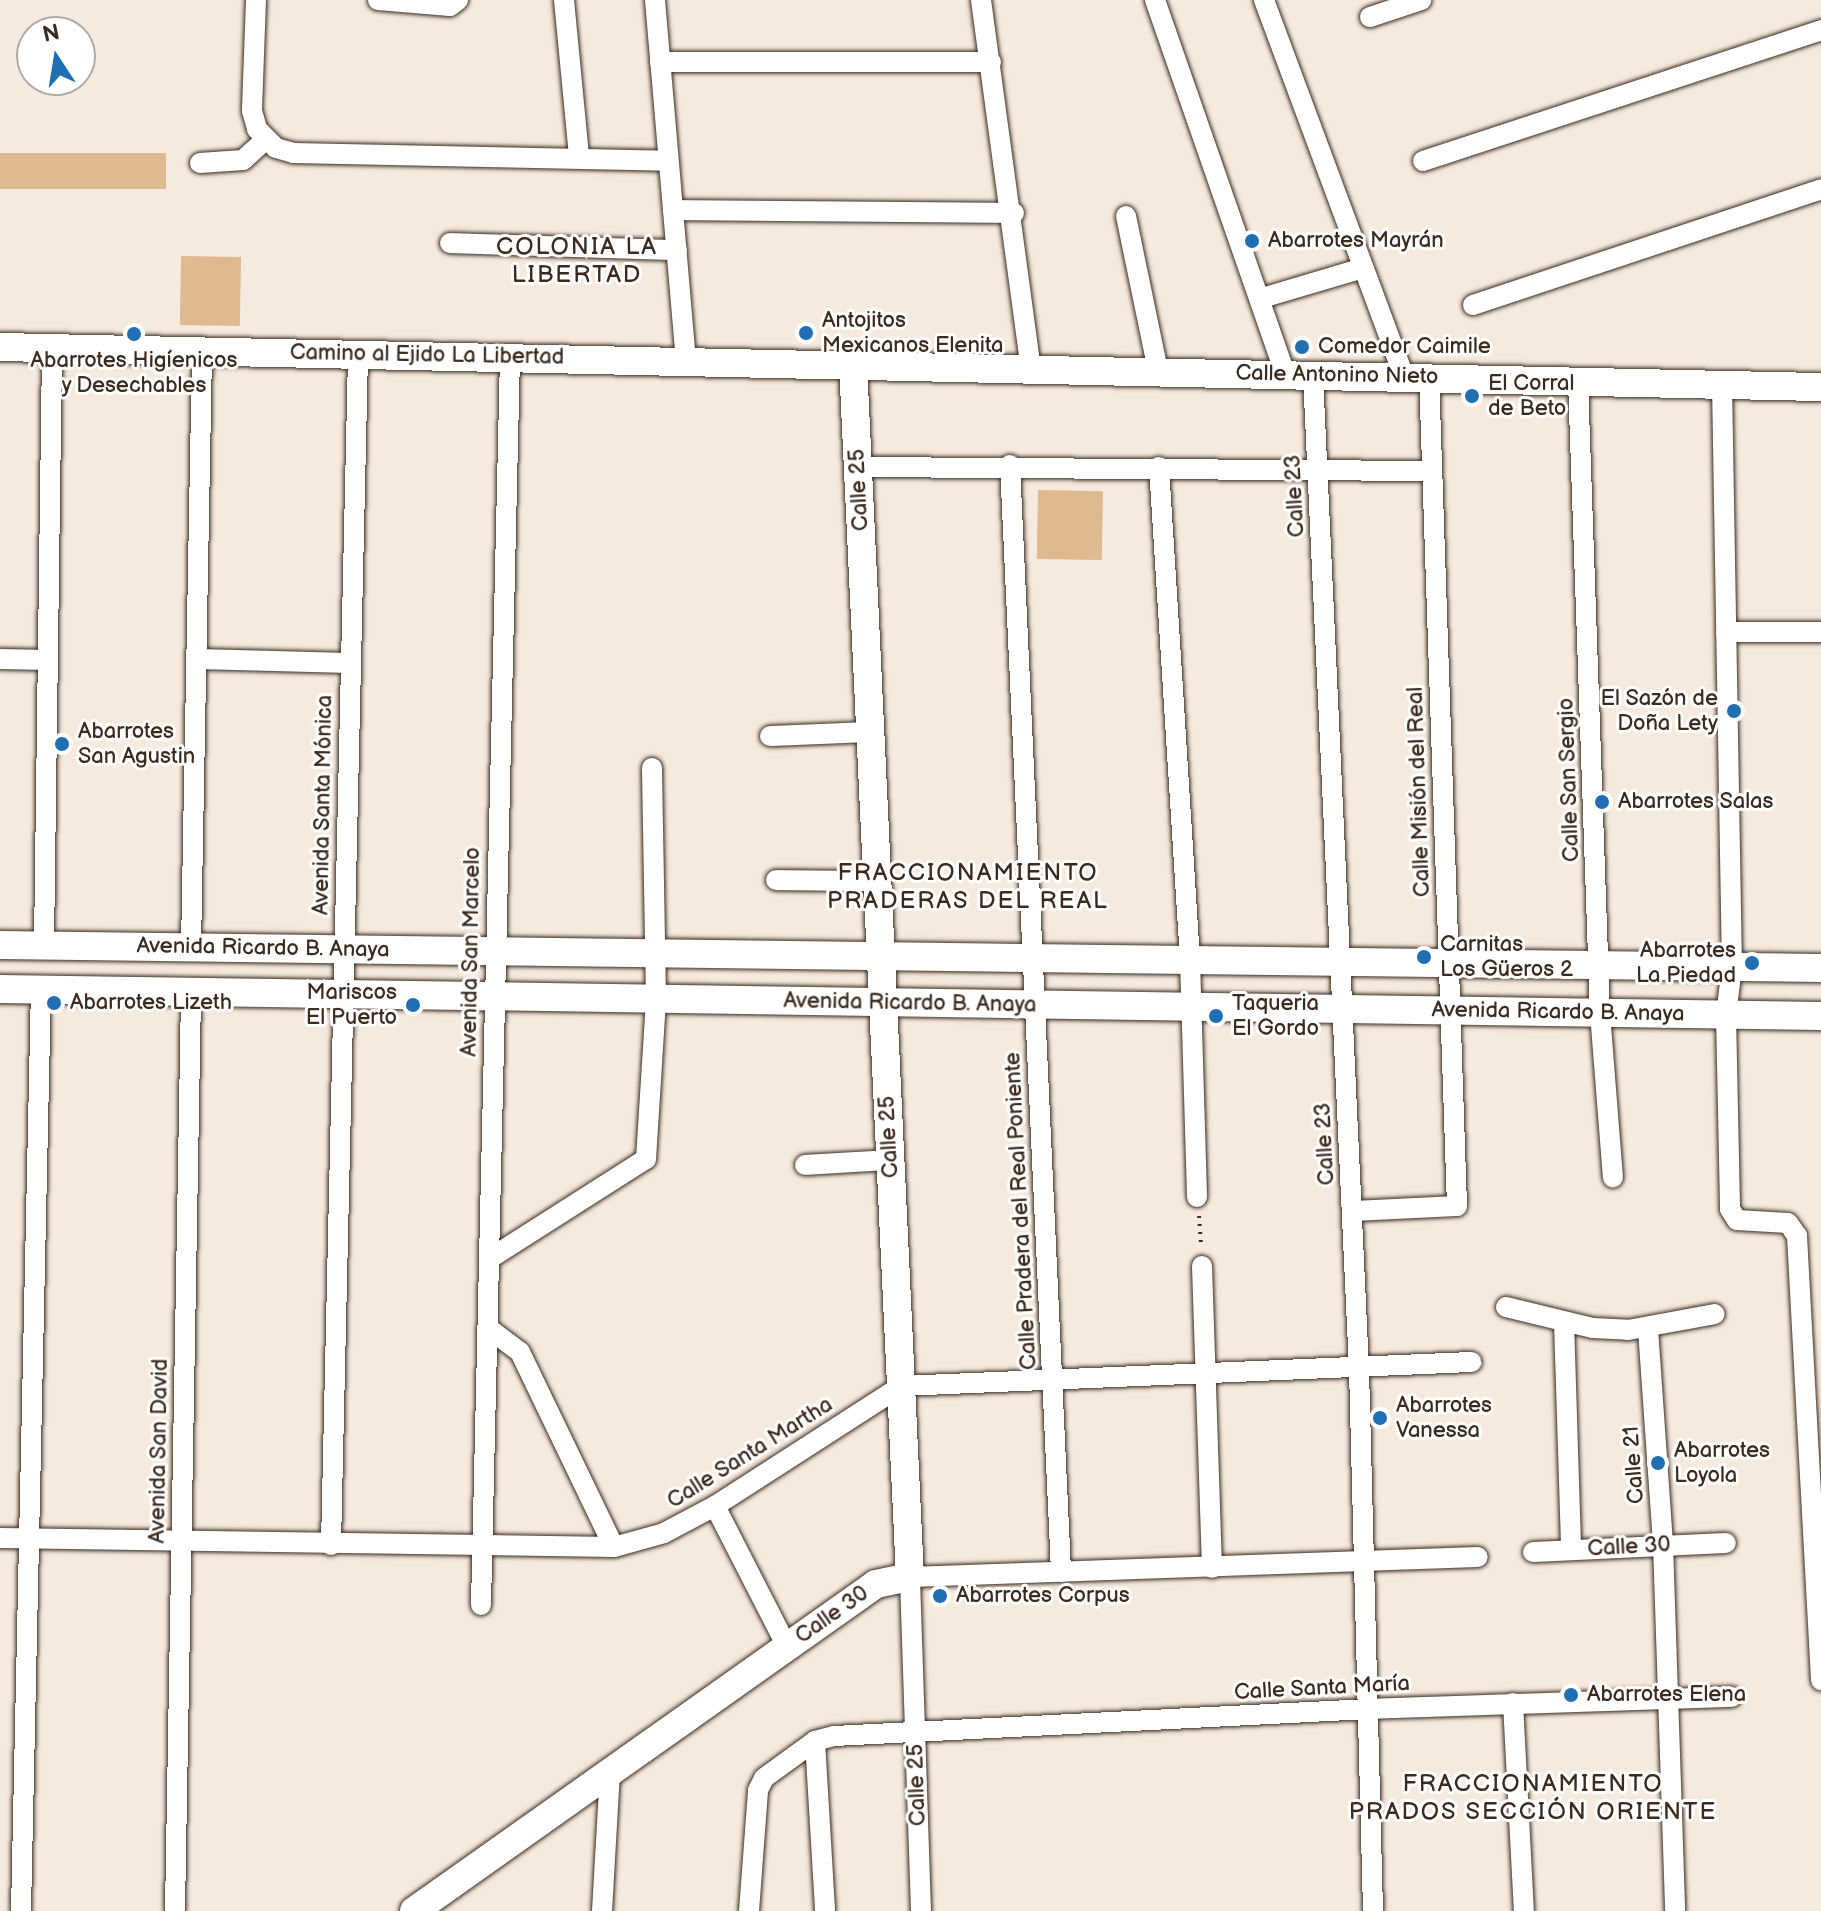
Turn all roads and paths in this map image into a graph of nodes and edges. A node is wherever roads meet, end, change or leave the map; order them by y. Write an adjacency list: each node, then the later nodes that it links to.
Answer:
1 (256, 0): 14 (street)
2 (378, 0): 3 (street)
3 (458, 0)
4 (564, 0): 15 (street)
5 (655, 0): 12 (street)
6 (981, 0): 13 (street)
7 (1155, 0): 26 (street)
8 (1264, 0): 25 (street, Calle Misión del Real)
9 (1421, 0): 10 (street)
10 (1370, 17)
11 (1821, 30): 17 (street)
12 (660, 62): 13 (street); 16 (street)
13 (991, 62): 21 (street)
14 (265, 140): 15 (street); 18 (street)
15 (579, 157): 16 (street)
16 (668, 161): 20 (street)
17 (1423, 161)
18 (200, 163)
19 (1821, 189): 27 (street)
20 (673, 210): 21 (street); 24 (street)
21 (1014, 213): 35 (street)
22 (1126, 216): 36 (street)
23 (450, 243): 24 (street)
24 (677, 250): 33 (street)
25 (1363, 268): 26 (street); 39 (street, Calle Misión del Real)
26 (1262, 298): 37 (street)
27 (1473, 305)
28 (0, 347): 29 (street, Camino al Ejido La Libertad)
29 (52, 348): 30 (street, Camino al Ejido La Libertad); 52 (street)
30 (202, 351): 31 (street, Camino al Ejido La Libertad); 51 (street)
31 (358, 354): 32 (street, Camino al Ejido La Libertad); 53 (street, Avenida Santa Mónica)
32 (510, 357): 33 (street, Camino al Ejido La Libertad); 63 (street, Avenida San Marcelo)
33 (686, 361): 34 (street, Camino al Ejido La Libertad)
34 (853, 364): 35 (street, Calle Antonino Nieto); 44 (street, Calle 25)
35 (1031, 368): 36 (street, Calle Antonino Nieto)
36 (1158, 371): 37 (street, Calle Antonino Nieto)
37 (1285, 374): 38 (street, Calle Antonino Nieto)
38 (1313, 375): 39 (street, Calle Antonino Nieto); 46 (street, Calle 23)
39 (1416, 377): 40 (street, Calle Antonino Nieto); 47 (street, Calle Misión del Real)
40 (1578, 381): 41 (street, Calle Antonino Nieto); 70 (street, Calle San Sergio)
41 (1722, 384): 42 (street, Calle Antonino Nieto); 48 (street)
42 (1821, 387)
43 (1010, 465): 44 (street); 45 (street); 66 (street, Calle Pradera del Real Poniente)
44 (858, 467): 54 (street, Calle 25)
45 (1159, 467): 46 (street); 67 (street)
46 (1318, 470): 47 (street); 68 (street, Calle 23)
47 (1432, 471): 69 (street, Calle Misión del Real)
48 (1726, 632): 49 (street); 71 (street)
49 (1821, 632)
50 (0, 659): 52 (street)
51 (197, 659): 53 (street); 61 (street)
52 (47, 660): 60 (street)
53 (350, 663): 62 (street, Avenida Santa Mónica)
54 (870, 732): 55 (street); 58 (street, Calle 25)
55 (770, 736)
56 (652, 768): 64 (street)
57 (776, 880): 58 (street)
58 (877, 881): 65 (street, Calle 25)
59 (0, 945): 60 (street, Avenida Ricardo B. Anaya)
60 (44, 945): 61 (street, Avenida Ricardo B. Anaya)
61 (191, 947): 62 (street, Avenida Ricardo B. Anaya)
62 (343, 949): 63 (street, Avenida Ricardo B. Anaya); 76 (street, Avenida Santa Mónica)
63 (495, 951): 64 (street, Avenida Ricardo B. Anaya); 77 (street, Avenida San Marcelo)
64 (657, 953): 65 (street, Avenida Ricardo B. Anaya); 78 (street)
65 (881, 957): 66 (street, Avenida Ricardo B. Anaya); 79 (street, Calle 25)
66 (1033, 958): 67 (street, Avenida Ricardo B. Anaya); 80 (street, Calle Pradera del Real Poniente)
67 (1190, 960): 68 (street, Avenida Ricardo B. Anaya); 81 (street)
68 (1340, 962): 69 (street, Avenida Ricardo B. Anaya); 82 (street, Calle 23)
69 (1449, 964): 70 (street, Avenida Ricardo B. Anaya); 83 (street, Calle Misión del Real)
70 (1600, 965): 71 (street, Avenida Ricardo B. Anaya); 84 (street, Calle San Sergio)
71 (1732, 967): 72 (street, Avenida Ricardo B. Anaya); 85 (street)
72 (1821, 968)
73 (0, 989): 74 (street, Avenida Ricardo B. Anaya)
74 (41, 990): 75 (street, Avenida Ricardo B. Anaya); 108 (street)
75 (191, 992): 76 (street, Avenida Ricardo B. Anaya); 109 (street, Avenida San David)
76 (341, 994): 77 (street, Avenida Ricardo B. Anaya); 112 (street, Avenida Santa Mónica)
77 (494, 997): 78 (street, Avenida Ricardo B. Anaya); 92 (street, Avenida San Marcelo)
78 (656, 999): 79 (street, Avenida Ricardo B. Anaya); 92 (street)
79 (883, 1003): 80 (street, Avenida Ricardo B. Anaya); 87 (street, Calle 25)
80 (1034, 1005): 81 (street, Avenida Ricardo B. Anaya); 103 (street, Calle Pradera del Real Poniente)
81 (1192, 1007): 82 (street, Avenida Ricardo B. Anaya); 90 (street)
82 (1341, 1009): 83 (street, Avenida Ricardo B. Anaya); 91 (street, Calle 23)
83 (1451, 1011): 84 (street, Avenida Ricardo B. Anaya); 91 (street, Calle Misión del Real)
84 (1600, 1013): 85 (street, Avenida Ricardo B. Anaya); 89 (street, Calle San Sergio)
85 (1726, 1015): 86 (street, Avenida Ricardo B. Anaya); 96 (street)
86 (1821, 1016)
87 (890, 1160): 88 (street); 104 (street, Calle 25)
88 (805, 1165)
89 (1613, 1177)
90 (1197, 1197): 93 (path)
91 (1353, 1211): 101 (street, Calle 23)
92 (489, 1259): 98 (street, Avenida San Marcelo)
93 (1202, 1266): 102 (street)
94 (1506, 1307): 97 (street)
95 (1715, 1314): 99 (street)
96 (1812, 1320): 105 (street)
97 (1564, 1322): 99 (street); 115 (street)
98 (488, 1328): 113 (street); 114 (street, Avenida San Marcelo)
99 (1648, 1329): 111 (street, Calle 21)
100 (1471, 1362): 101 (street)
101 (1359, 1369): 102 (street); 118 (street, Calle 23)
102 (1209, 1373): 103 (street); 119 (street)
103 (1054, 1379): 104 (street); 120 (street, Calle Pradera del Real Poniente)
104 (901, 1386): 106 (street, Calle Santa Martha); 121 (street, Calle 25)
105 (1816, 1459): 122 (street)
106 (715, 1506): 113 (street, Calle Santa Martha); 124 (street)
107 (0, 1538): 108 (street, Calle Santa Martha)
108 (29, 1539): 109 (street, Calle Santa Martha); 134 (street)
109 (181, 1542): 112 (street, Calle Santa Martha); 135 (street, Avenida San David)
110 (1726, 1543): 111 (street, Calle 30)
111 (1663, 1544): 115 (street, Calle 30); 126 (street, Calle 21)
112 (331, 1545): 114 (street, Calle Santa Martha)
113 (614, 1547): 114 (street, Calle Santa Martha)
114 (481, 1548): 123 (street, Avenida San Marcelo)
115 (1571, 1550): 116 (street, Calle 30)
116 (1533, 1552)
117 (1478, 1557): 118 (street, Calle 30)
118 (1364, 1560): 119 (street, Calle 30); 129 (street, Calle 23)
119 (1212, 1568): 120 (street, Calle 30)
120 (1061, 1572): 121 (street, Calle 30)
121 (910, 1577): 124 (street, Calle 30); 130 (street, Calle 25)
122 (1819, 1600): 125 (street)
123 (481, 1605)
124 (787, 1647): 132 (street, Calle 30)
125 (1821, 1680)
126 (1667, 1697): 127 (street, Calle Santa María); 128 (street, Calle Santa María); 143 (street, Calle 21)
127 (1732, 1697)
128 (1513, 1703): 129 (street, Calle Santa María); 142 (street)
129 (1368, 1709): 130 (street, Calle Santa María); 141 (street, Calle 23)
130 (915, 1734): 131 (street, Calle Santa María); 140 (street, Calle 25)
131 (815, 1741): 138 (street); 139 (street)
132 (610, 1773): 133 (street, Calle 30); 137 (street)
133 (446, 1899): 136 (street, Calle 30)
134 (21, 1911)
135 (175, 1911)
136 (414, 1911)
137 (602, 1911)
138 (749, 1911)
139 (825, 1911)
140 (921, 1911)
141 (1373, 1911)
142 (1524, 1911)
143 (1675, 1911)

